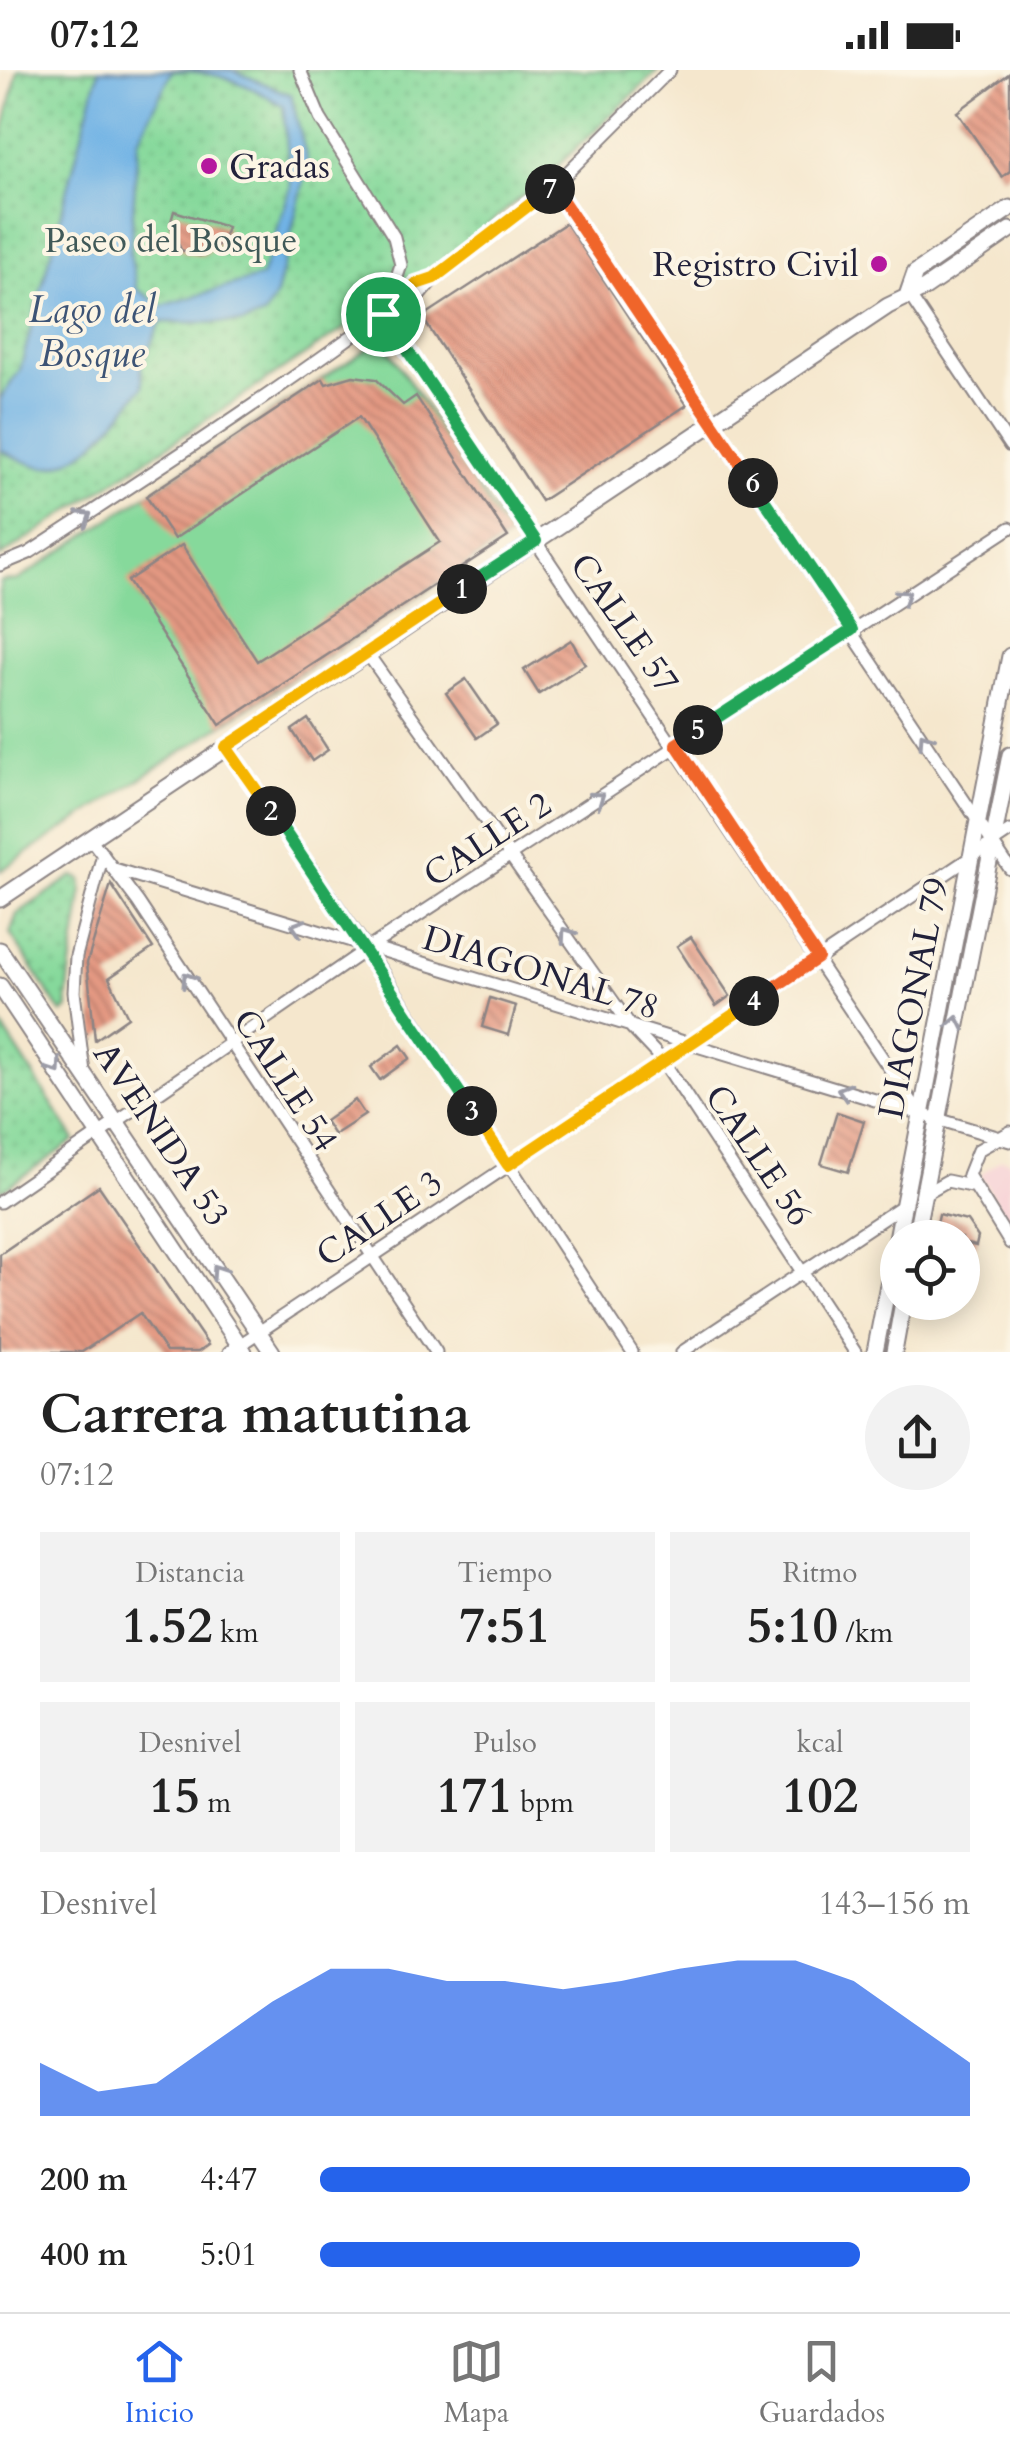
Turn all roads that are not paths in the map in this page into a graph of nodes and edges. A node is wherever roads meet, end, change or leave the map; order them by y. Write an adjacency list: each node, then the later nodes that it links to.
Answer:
1 (300, 70): 8 (street)
2 (670, 70): 3 (street)
3 (553, 186): 6 (street); 10 (street)
4 (1010, 208): 7 (main road)
5 (1010, 230): 7 (main road)
6 (434, 278): 8 (street); 9 (street)
7 (908, 293): 10 (main road); 11 (street)
8 (383, 314): 9 (street, CALLE 57); 14 (street, one-way to 8)
9 (400, 340): 13 (street, CALLE 57)
10 (713, 422): 13 (main road); 15 (street)
11 (1010, 446)
12 (1010, 528): 15 (street, CALLE 2, one-way to 12)
13 (536, 541): 16 (main road); 18 (street, CALLE 57)
14 (0, 565)
15 (852, 630): 18 (street, CALLE 2); 21 (street, one-way to 15)
16 (366, 653): 19 (main road); 27 (street, CALLE 56)
17 (1010, 656): 21 (main road, DIAGONAL 79)
18 (676, 744): 27 (street, CALLE 2, one-way to 18); 33 (street, CALLE 57)
19 (226, 747): 23 (main road); 31 (street)
20 (1010, 755): 24 (main road, DIAGONAL 79)
21 (978, 820): 24 (street); 26 (main road, DIAGONAL 79)
22 (1010, 830): 24 (street, CALLE 3)
23 (90, 838): 25 (street, CALLE 54); 30 (main road)
24 (992, 843): 26 (street, CALLE 3); 29 (street); 41 (main road, DIAGONAL 79, one-way to 24)
25 (103, 854): 28 (street, CALLE 54); 39 (street)
26 (972, 854): 33 (street, CALLE 3); 40 (main road, DIAGONAL 79)
27 (514, 857): 31 (street, CALLE 2); 35 (street, CALLE 56, one-way to 27)
28 (114, 869): 31 (street, DIAGONAL 78, one-way to 28); 37 (street, CALLE 54, one-way to 28)
29 (1010, 869)
30 (0, 899)
31 (368, 949): 35 (street, DIAGONAL 78); 37 (street, CALLE 2); 45 (street)
32 (0, 950): 39 (main road, AVENIDA 53)
33 (818, 958): 36 (street, CALLE 3); 40 (street, CALLE 57)
34 (0, 986): 43 (main road, AVENIDA 53, one-way to 43)
35 (632, 1028): 36 (street, DIAGONAL 78); 38 (street, CALLE 56)
36 (688, 1044): 38 (street, CALLE 3); 40 (street, DIAGONAL 78, one-way to 36)
37 (231, 1046): 42 (street, CALLE 2); 52 (street, CALLE 54)
38 (662, 1061): 45 (street, CALLE 3); 53 (street, CALLE 56)
39 (84, 1072): 42 (main road, AVENIDA 53)
40 (920, 1114): 41 (street, DIAGONAL 78); 49 (main road, DIAGONAL 79)
41 (938, 1119): 44 (street, DIAGONAL 78); 47 (main road, DIAGONAL 79)
42 (118, 1122): 43 (street, CALLE 2); 55 (main road, AVENIDA 53, one-way to 42)
43 (100, 1134): 48 (street, CALLE 2); 56 (main road, AVENIDA 53)
44 (1007, 1137): 46 (street)
45 (508, 1165): 52 (street, CALLE 3); 59 (street)
46 (971, 1186): 47 (street); 51 (street)
47 (924, 1194): 50 (main road, DIAGONAL 79)
48 (0, 1202)
49 (902, 1206): 53 (street); 62 (main road, DIAGONAL 79)
50 (919, 1220)
51 (1010, 1243)
52 (370, 1258): 55 (street, CALLE 3); 58 (street, CALLE 54)
53 (803, 1272): 60 (street); 61 (street, CALLE 56)
54 (900, 1320): 63 (main road)
55 (259, 1332): 56 (street, CALLE 3); 57 (main road, AVENIDA 53)
56 (238, 1350)
57 (272, 1352)
58 (436, 1352)
59 (632, 1352)
60 (682, 1352)
61 (854, 1352)
62 (874, 1352)
63 (894, 1352)

